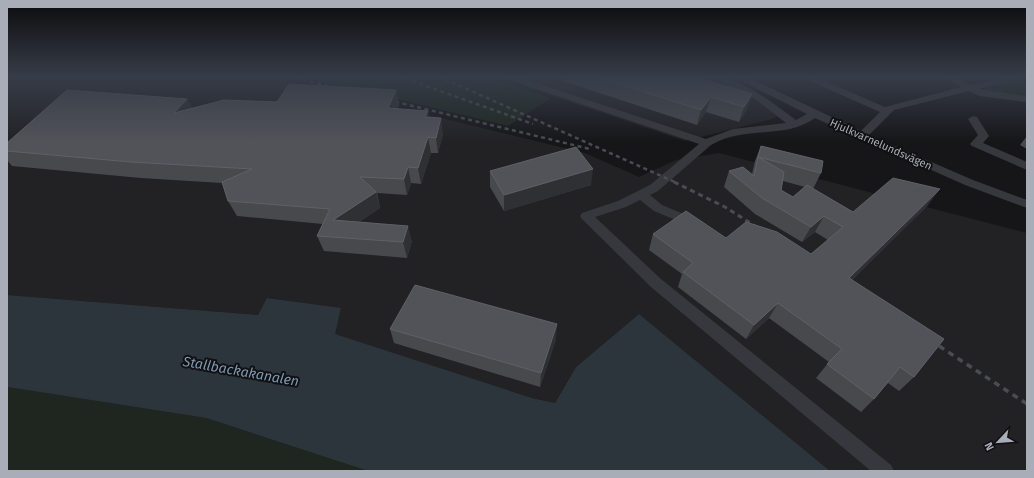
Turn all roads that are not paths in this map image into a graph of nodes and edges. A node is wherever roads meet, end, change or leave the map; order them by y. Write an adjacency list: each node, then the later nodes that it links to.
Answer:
1 (574, 98): 11 (street)
2 (762, 98): 9 (street)
3 (783, 98): 7 (street, Hjulkvarnelundsvägen)
4 (859, 98): 6 (street)
5 (925, 98): 6 (street)
6 (886, 111): 10 (street)
7 (814, 114): 9 (street); 10 (street, Hjulkvarnelundsvägen)
8 (973, 119): 12 (street)
9 (794, 124): 11 (street)
10 (862, 136): 14 (street, Hjulkvarnelundsvägen)
11 (707, 143): 13 (street)
12 (1022, 164)
13 (641, 195): 15 (street); 16 (street)
14 (1027, 204)
15 (708, 230)
16 (885, 471)

